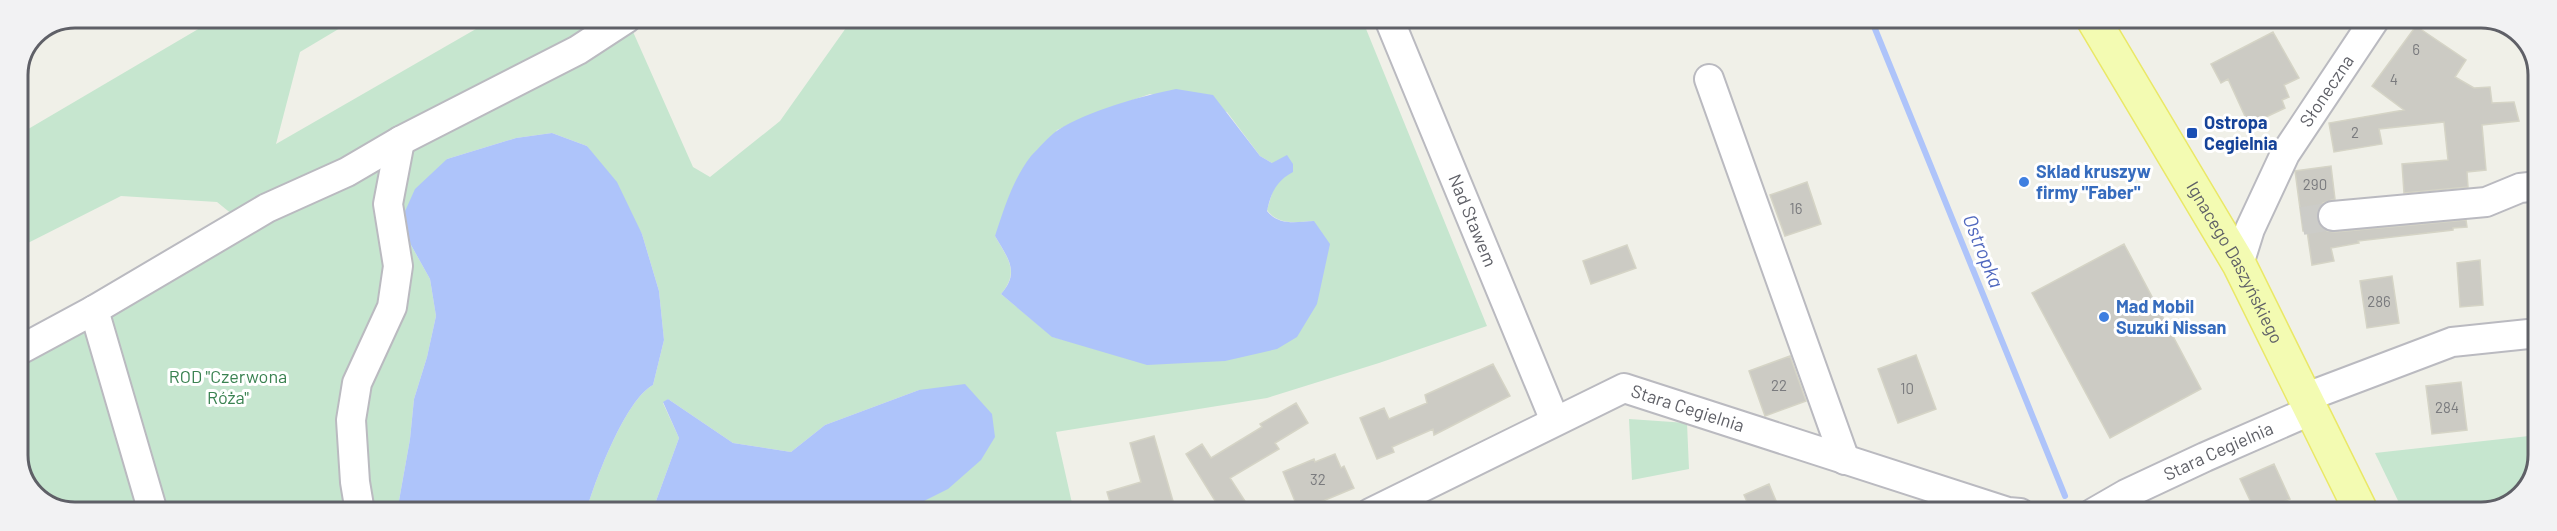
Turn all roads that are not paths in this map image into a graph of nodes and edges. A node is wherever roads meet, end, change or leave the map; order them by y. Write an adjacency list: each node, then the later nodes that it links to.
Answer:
1 (612, 28): 6 (street)
2 (1393, 28): 14 (street, Nad Stawem)
3 (2098, 28): 9 (main road, Ignacego Daszyńskiego)
4 (2369, 28): 9 (street, Słoneczna)
5 (1709, 80): 15 (street)
6 (400, 141): 10 (street); 17 (street)
7 (2528, 187): 8 (street)
8 (2333, 216)
9 (2239, 264): 13 (main road, Ignacego Daszyńskiego)
10 (94, 310): 12 (street); 16 (street)
11 (2528, 334): 13 (street, Stara Cegielnia)
12 (29, 345)
13 (2307, 404): 20 (street, Stara Cegielnia); 21 (main road, Ignacego Daszyńskiego)
14 (1556, 421): 15 (street, Stara Cegielnia); 18 (street, Stara Cegielnia)
15 (1845, 460): 19 (street, Stara Cegielnia)
16 (150, 502)
17 (358, 502)
18 (1392, 502)
19 (1977, 502)
20 (2112, 502)
21 (2356, 502)

